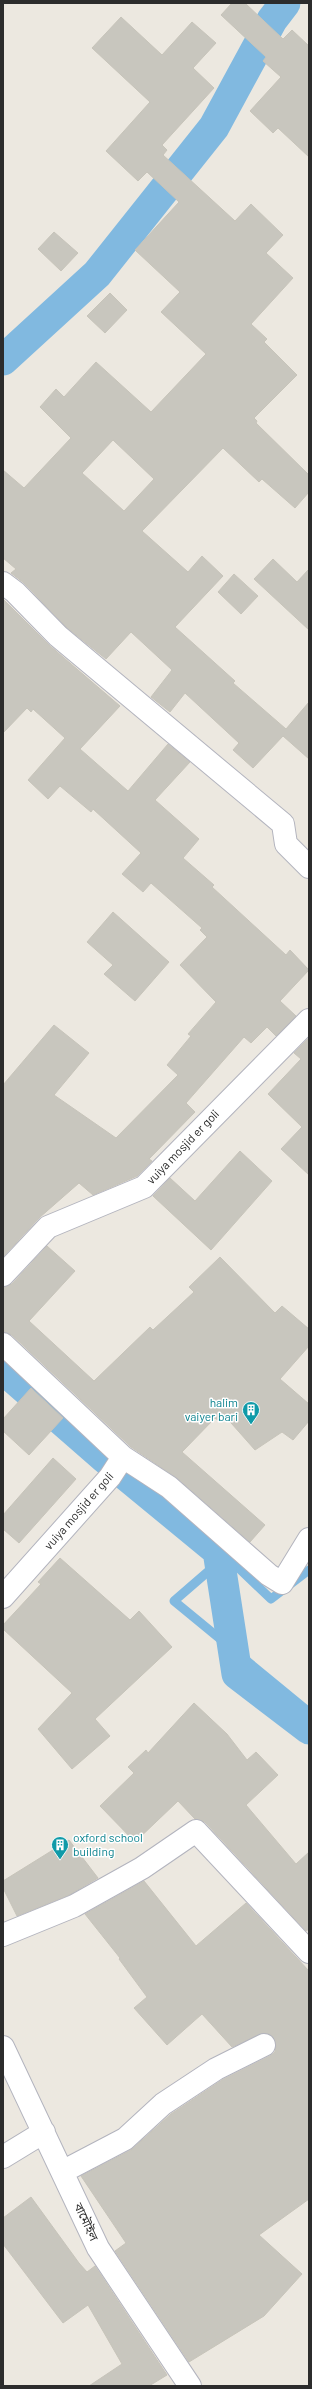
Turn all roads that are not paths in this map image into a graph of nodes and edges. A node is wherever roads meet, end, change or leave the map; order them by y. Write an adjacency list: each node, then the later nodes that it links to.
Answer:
1 (3, 583): 2 (street)
2 (309, 867)
3 (309, 1020): 4 (street, vuiya mosjid er goli)
4 (3, 1275)
5 (3, 1344): 6 (street)
6 (123, 1457): 7 (street); 8 (street, vuiya mosjid er goli)
7 (309, 1539)
8 (3, 1597)
9 (3, 1935): 10 (street)
10 (309, 1952)
11 (264, 2045): 15 (street)
12 (3, 2046): 13 (street, বামৌইল)
13 (44, 2132): 14 (street); 15 (street, বামৌইল)
14 (3, 2157)
15 (62, 2172): 16 (street, বামৌইল)
16 (190, 2386)

